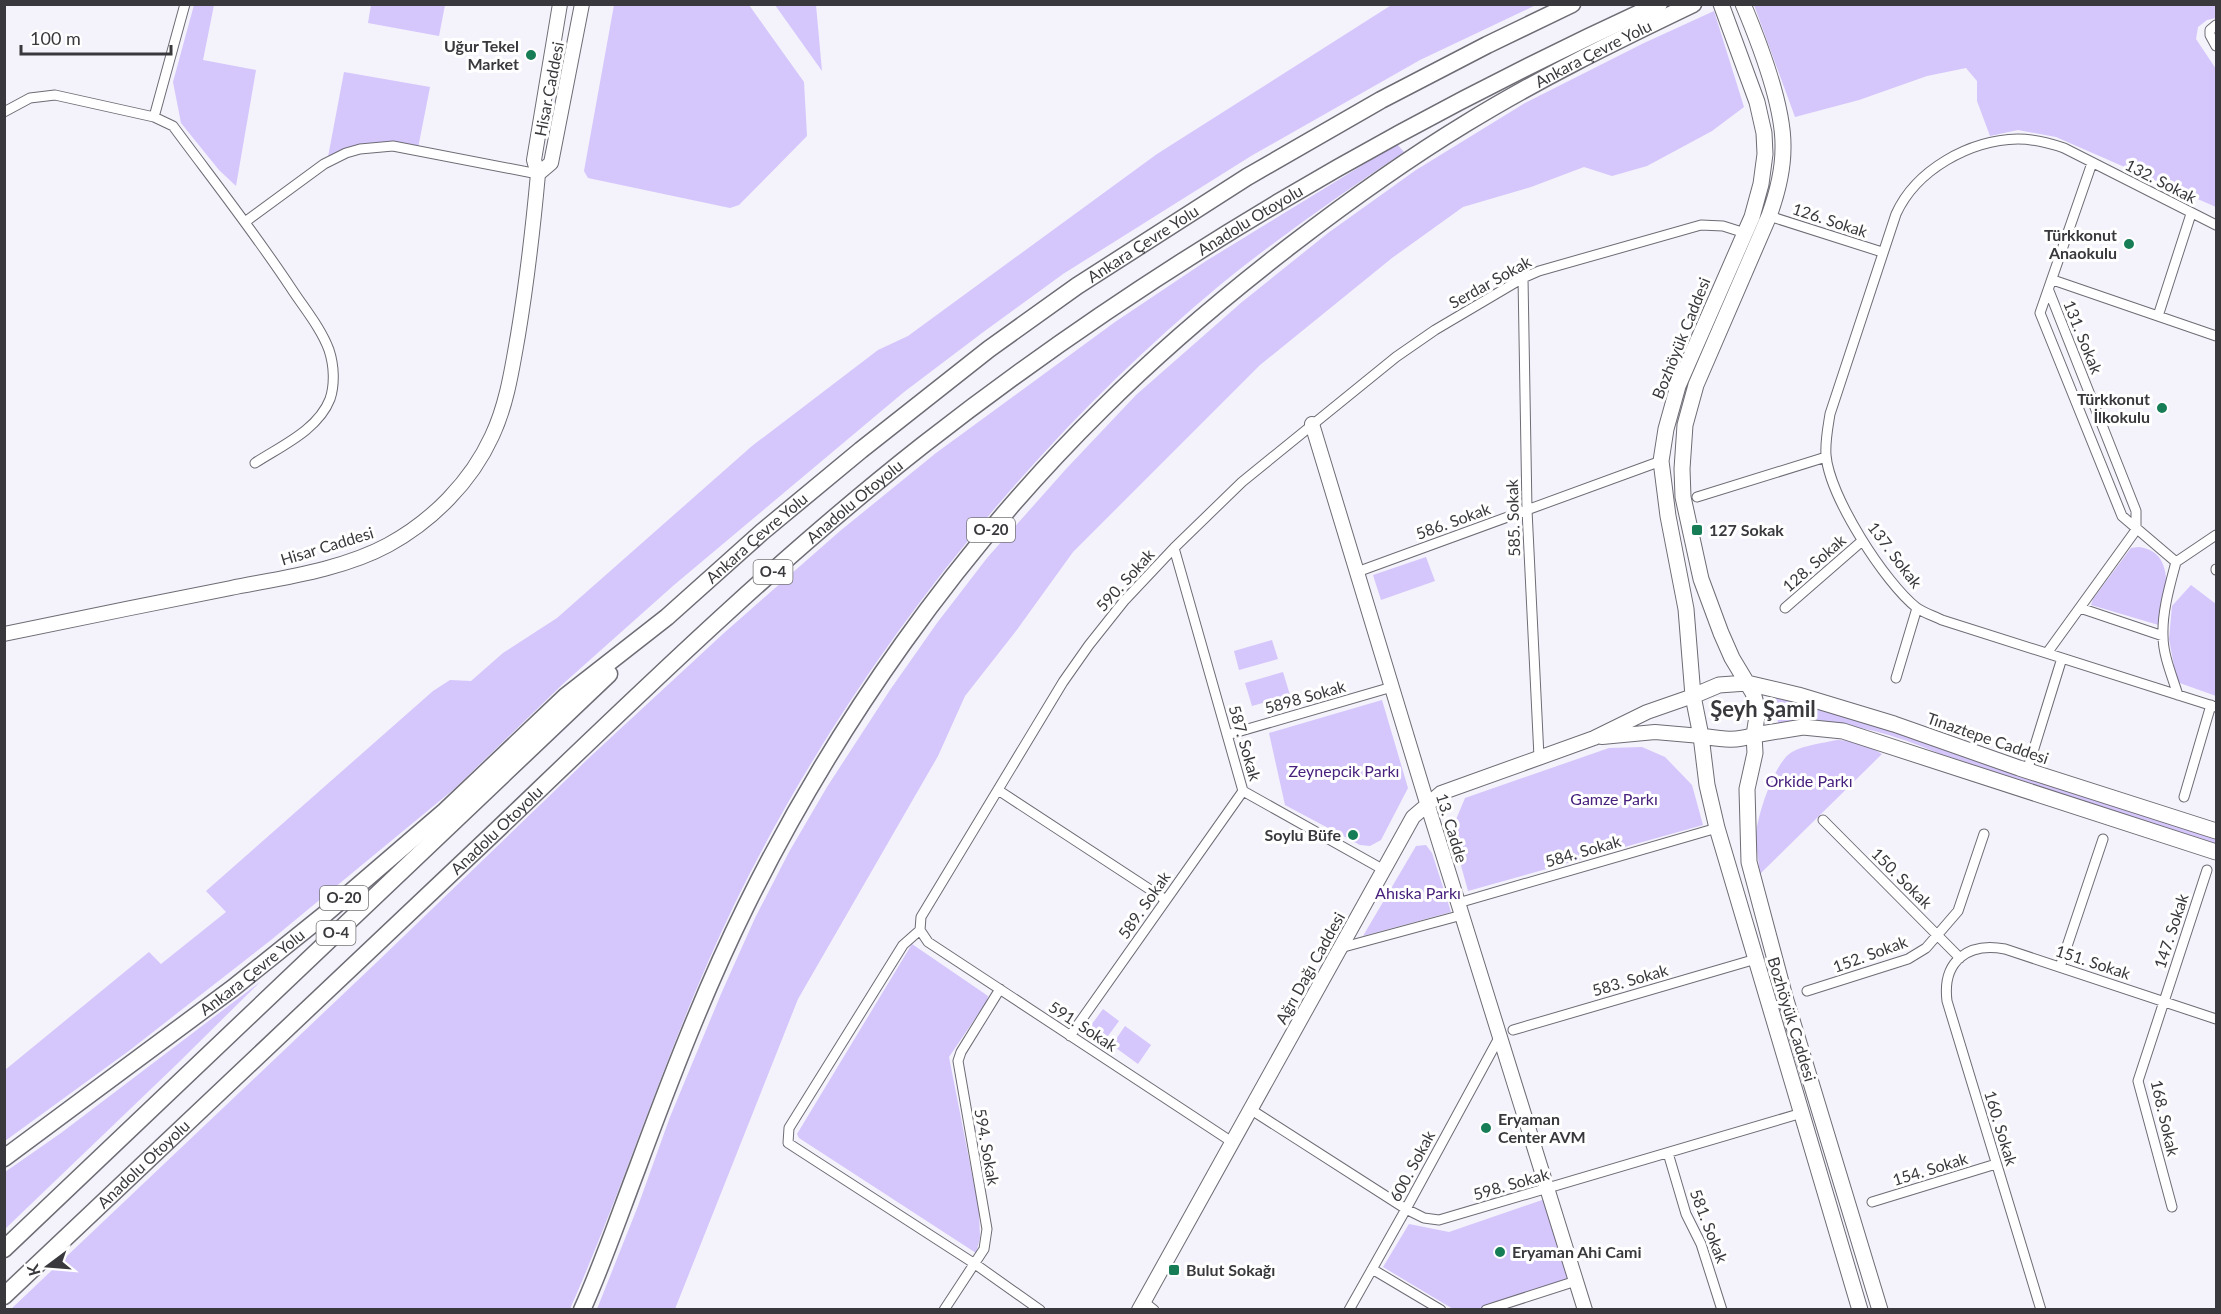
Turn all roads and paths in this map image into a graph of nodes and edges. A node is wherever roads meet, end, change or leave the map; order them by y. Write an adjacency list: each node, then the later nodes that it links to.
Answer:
1 (185, 4): 14 (street)
2 (560, 4): 11 (street, Hisar Caddesi)
3 (582, 4): 12 (street, Hisar Caddesi)
4 (1572, 4): 43 (highway, Ankara Çevre Yolu / O-20)
5 (1659, 4): 100 (highway, Anadolu Otoyolu / O-4)
6 (1693, 4): 102 (highway, Ankara Çevre Yolu / O-20)
7 (1745, 8): 18 (main road, Bozhöyük Caddesi)
8 (1724, 11): 21 (main road, Bozhöyük Caddesi)
9 (2215, 25): 10 (street)
10 (2217, 46)
11 (547, 73): 12 (street); 16 (street, Hisar Caddesi)
12 (568, 76): 16 (street, Hisar Caddesi)
13 (4, 112): 14 (street)
14 (154, 117): 19 (street)
15 (2092, 163): 17 (street, 132. Sokak); 22 (street, 132. Sokak); 24 (street, 131. Sokak)
16 (538, 174): 19 (street); 44 (street, Hisar Caddesi)
17 (2191, 214): 20 (street, 132. Sokak); 26 (street)
18 (1769, 216): 22 (street, 126. Sokak); 49 (main road, Bozhöyük Caddesi)
19 (245, 222): 31 (street)
20 (2217, 225)
21 (1745, 233): 23 (street, Serdar Sokak); 30 (main road, Bozhöyük Caddesi)
22 (1882, 252): 29 (street, 137. Sokak)
23 (1523, 278): 28 (street, Serdar Sokak); 33 (street, 585. Sokak)
24 (2053, 280): 25 (street, 131. Sokak); 26 (street)
25 (2049, 291): 34 (street, 131. Sokak); 34 (street, 131. Sokak)
26 (2158, 316): 27 (street)
27 (2217, 336)
28 (1312, 424): 37 (street, 590. Sokak); 39 (street, 13. Cadde)
29 (1826, 457): 32 (street); 36 (street, 137. Sokak)
30 (1661, 461): 33 (street, 586. Sokak); 52 (main road, Bozhöyük Caddesi)
31 (255, 463)
32 (1697, 497)
33 (1527, 510): 39 (street, 586. Sokak); 58 (street, 585. Sokak)
34 (2136, 530): 38 (street); 42 (street)
35 (2217, 535): 38 (street)
36 (1863, 541): 40 (street, 128. Sokak); 41 (street, 137. Sokak)
37 (1174, 548): 54 (street, 587. Sokak); 60 (street, 590. Sokak)
38 (2176, 562): 45 (street)
39 (1357, 572): 50 (street, 13. Cadde)
40 (1785, 608)
41 (1917, 608): 46 (street, 137. Sokak); 48 (street)
42 (2080, 608): 45 (street); 46 (street)
43 (667, 617): 90 (highway, Ankara Çevre Yolu / O-20); 96 (highway, Anadolu Otoyolu / O-4)
44 (4, 634)
45 (2163, 636): 51 (street)
46 (2047, 653): 47 (street, 137. Sokak)
47 (2062, 658): 51 (street, 137. Sokak); 59 (street)
48 (1896, 678)
49 (1747, 683): 52 (main road); 56 (main road); 59 (main road, Tınaztepe Caddesi)
50 (1392, 687): 54 (street, 5898 Sokak); 63 (street, 13. Cadde)
51 (2178, 694): 53 (street, 137. Sokak)
52 (1693, 696): 55 (main road); 57 (street, Ağrı Dağı Caddesi)
53 (2214, 706): 62 (street)
54 (1227, 735): 61 (street, 587. Sokak)
55 (1701, 735): 56 (main road); 57 (street, Ağrı Dağı Caddesi); 65 (main road, Bozhöyük Caddesi)
56 (1754, 735): 69 (main road); 111 (main road, Bozhöyük Caddesi)
57 (1594, 738): 58 (street, Ağrı Dağı Caddesi)
58 (1539, 757): 63 (street, Ağrı Dağı Caddesi)
59 (2027, 771): 66 (main road, Tınaztepe Caddesi)
60 (998, 790): 72 (street); 74 (street, 590. Sokak)
61 (1243, 791): 70 (street, 587. Sokak); 72 (street, 589. Sokak)
62 (2184, 798)
63 (1427, 803): 70 (street, Ağrı Dağı Caddesi); 73 (street, 13. Cadde)
64 (1823, 820): 75 (street, 150. Sokak)
65 (1717, 828): 73 (street, 584. Sokak); 78 (main road, Bozhöyük Caddesi)
66 (2217, 831)
67 (1984, 834): 75 (street, 152. Sokak)
68 (2103, 839): 79 (street)
69 (2217, 852)
70 (1384, 870): 76 (street, Ağrı Dağı Caddesi)
71 (2207, 870): 82 (street, 147. Sokak)
72 (1166, 900): 85 (street, 589. Sokak)
73 (1460, 909): 76 (street, 584. Sokak); 84 (street, 13. Cadde)
74 (920, 930): 80 (street, 591. Sokak); 97 (street)
75 (1938, 935): 77 (street, 150. Sokak); 81 (street, 152. Sokak)
76 (1340, 948): 86 (street, Ağrı Dağı Caddesi)
77 (1960, 958): 79 (street, 151. Sokak); 91 (street, 160. Sokak)
78 (1756, 959): 84 (street, 583. Sokak); 87 (main road, Bozhöyük Caddesi)
79 (2060, 967): 82 (street, 151. Sokak)
80 (1000, 989): 85 (street, 591. Sokak); 97 (street, 594. Sokak)
81 (1807, 991)
82 (2164, 1001): 83 (street, 151. Sokak); 94 (street, 168. Sokak)
83 (2217, 1019)
84 (1506, 1033): 92 (street, 13. Cadde); 95 (street, 600. Sokak)
85 (1070, 1036): 88 (street, 591. Sokak)
86 (1250, 1109): 88 (street, Ağrı Dağı Caddesi); 95 (street, 598. Sokak)
87 (1802, 1113): 89 (street, 598. Sokak); 110 (main road, Bozhöyük Caddesi)
88 (1232, 1142): 101 (street, Ağrı Dağı Caddesi)
89 (1668, 1153): 92 (street, 598. Sokak); 109 (street, 581. Sokak)
90 (4, 1158)
91 (1996, 1164): 93 (street, 154. Sokak); 112 (street, 160. Sokak)
92 (1547, 1189): 95 (street, 598. Sokak); 99 (street, 13. Cadde)
93 (1872, 1202)
94 (2172, 1207)
95 (1406, 1209): 98 (street, 600. Sokak)
96 (4, 1249)
97 (975, 1264): 103 (street, 594. Sokak); 104 (street)
98 (1372, 1269): 105 (street, 600. Sokak); 106 (street)
99 (1576, 1281): 107 (street); 108 (street, 13. Cadde)
100 (4, 1296)
101 (1146, 1307)
102 (582, 1310)
103 (944, 1310)
104 (1040, 1310)
105 (1349, 1310)
106 (1441, 1310)
107 (1486, 1310)
108 (1585, 1310)
109 (1722, 1310)
110 (1860, 1310)
111 (1880, 1310)
112 (2041, 1310)

